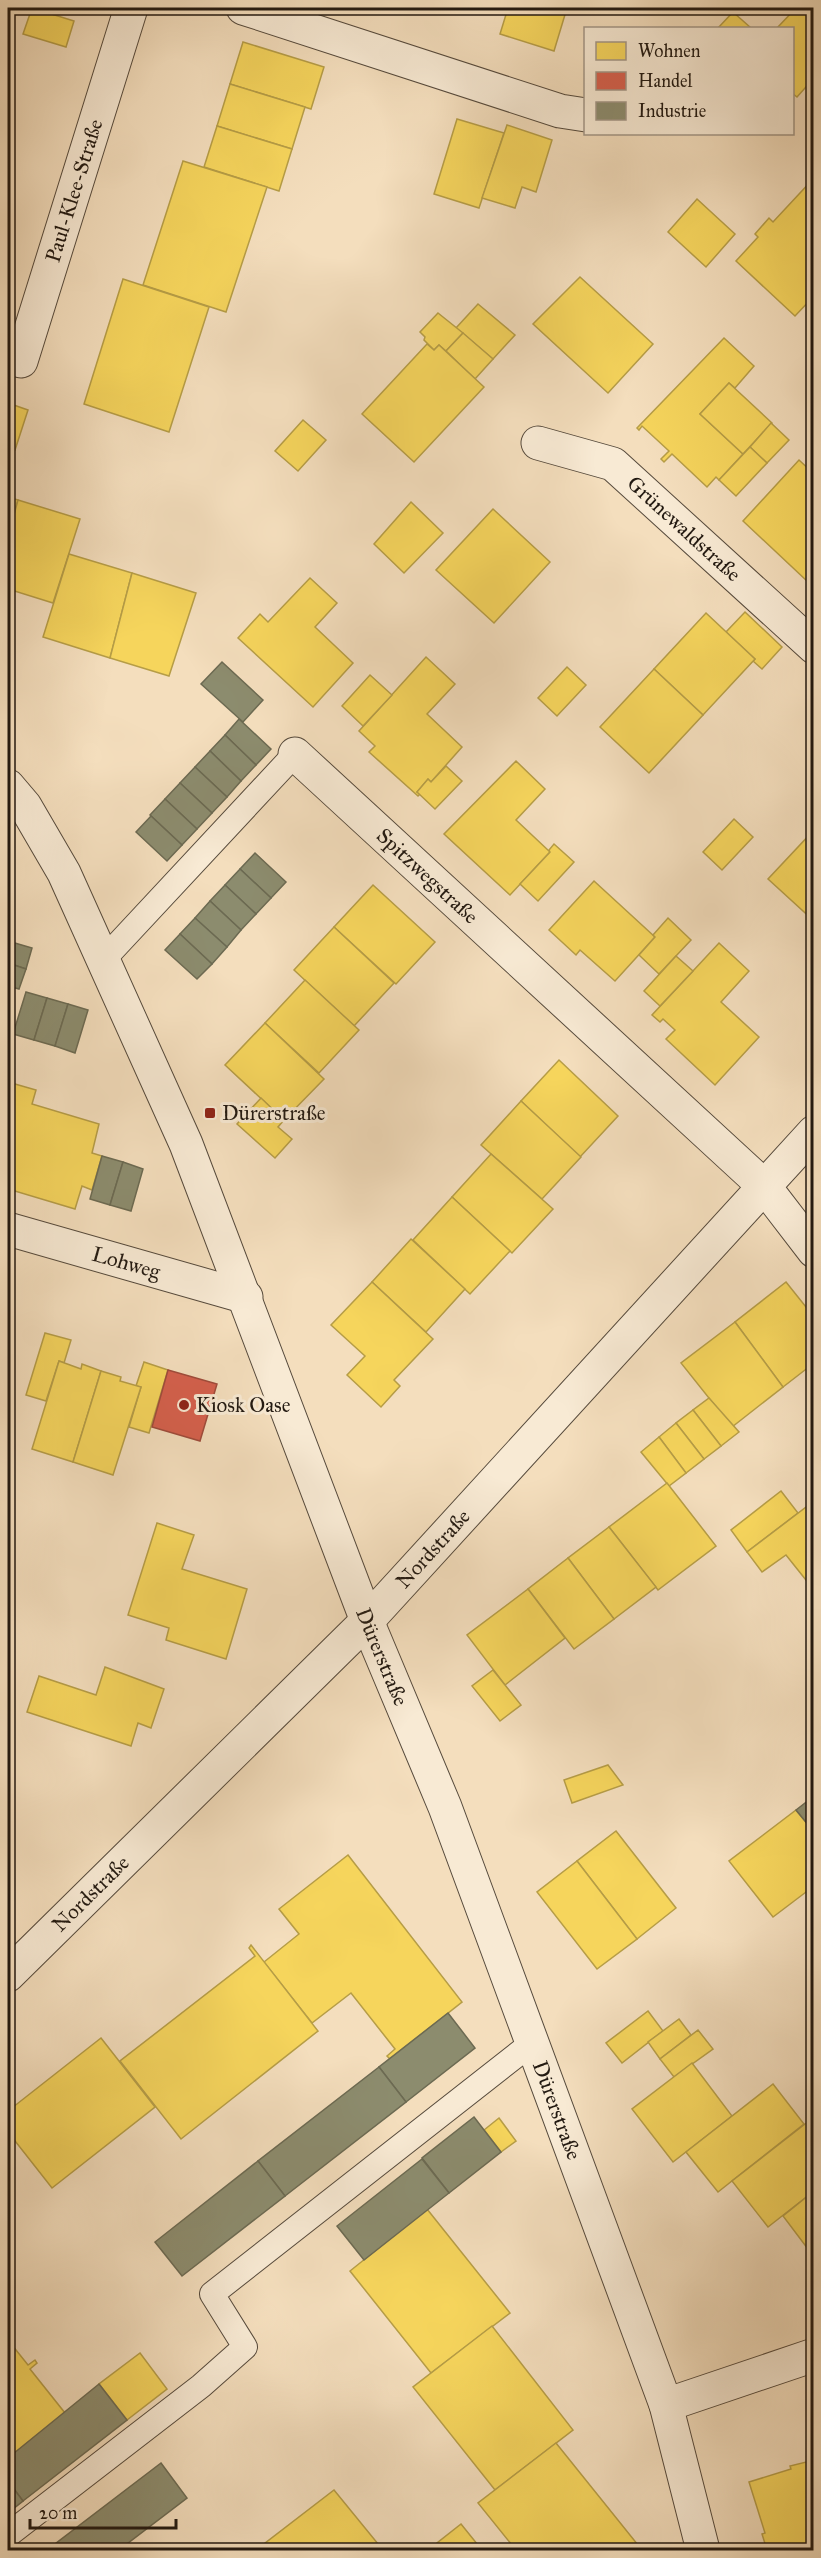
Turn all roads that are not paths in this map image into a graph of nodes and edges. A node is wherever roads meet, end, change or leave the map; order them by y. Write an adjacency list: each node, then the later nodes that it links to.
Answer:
1 (131, 8): 4 (street, Paul-Klee-Straße)
2 (243, 8): 3 (street)
3 (584, 115)
4 (8, 357)
5 (538, 443): 6 (street, Grünewaldstraße)
6 (813, 647)
7 (295, 754): 9 (lane, Spitzwegstraße); 11 (street, Spitzwegstraße)
8 (8, 786): 9 (street, Dürerstraße)
9 (104, 959): 14 (street, Dürerstraße)
10 (813, 1132): 11 (street, Nordstraße)
11 (764, 1186): 13 (street, Spitzwegstraße); 15 (street, Nordstraße)
12 (8, 1229): 14 (street, Lohweg)
13 (813, 1251)
14 (246, 1297): 15 (street, Dürerstraße)
15 (367, 1621): 16 (street, Nordstraße); 17 (street, Dürerstraße)
16 (8, 1975)
17 (532, 2043): 19 (street, Dürerstraße); 20 (lane)
18 (813, 2355): 19 (street)
19 (666, 2405): 21 (street, Dürerstraße)
20 (8, 2535)
21 (703, 2550)

